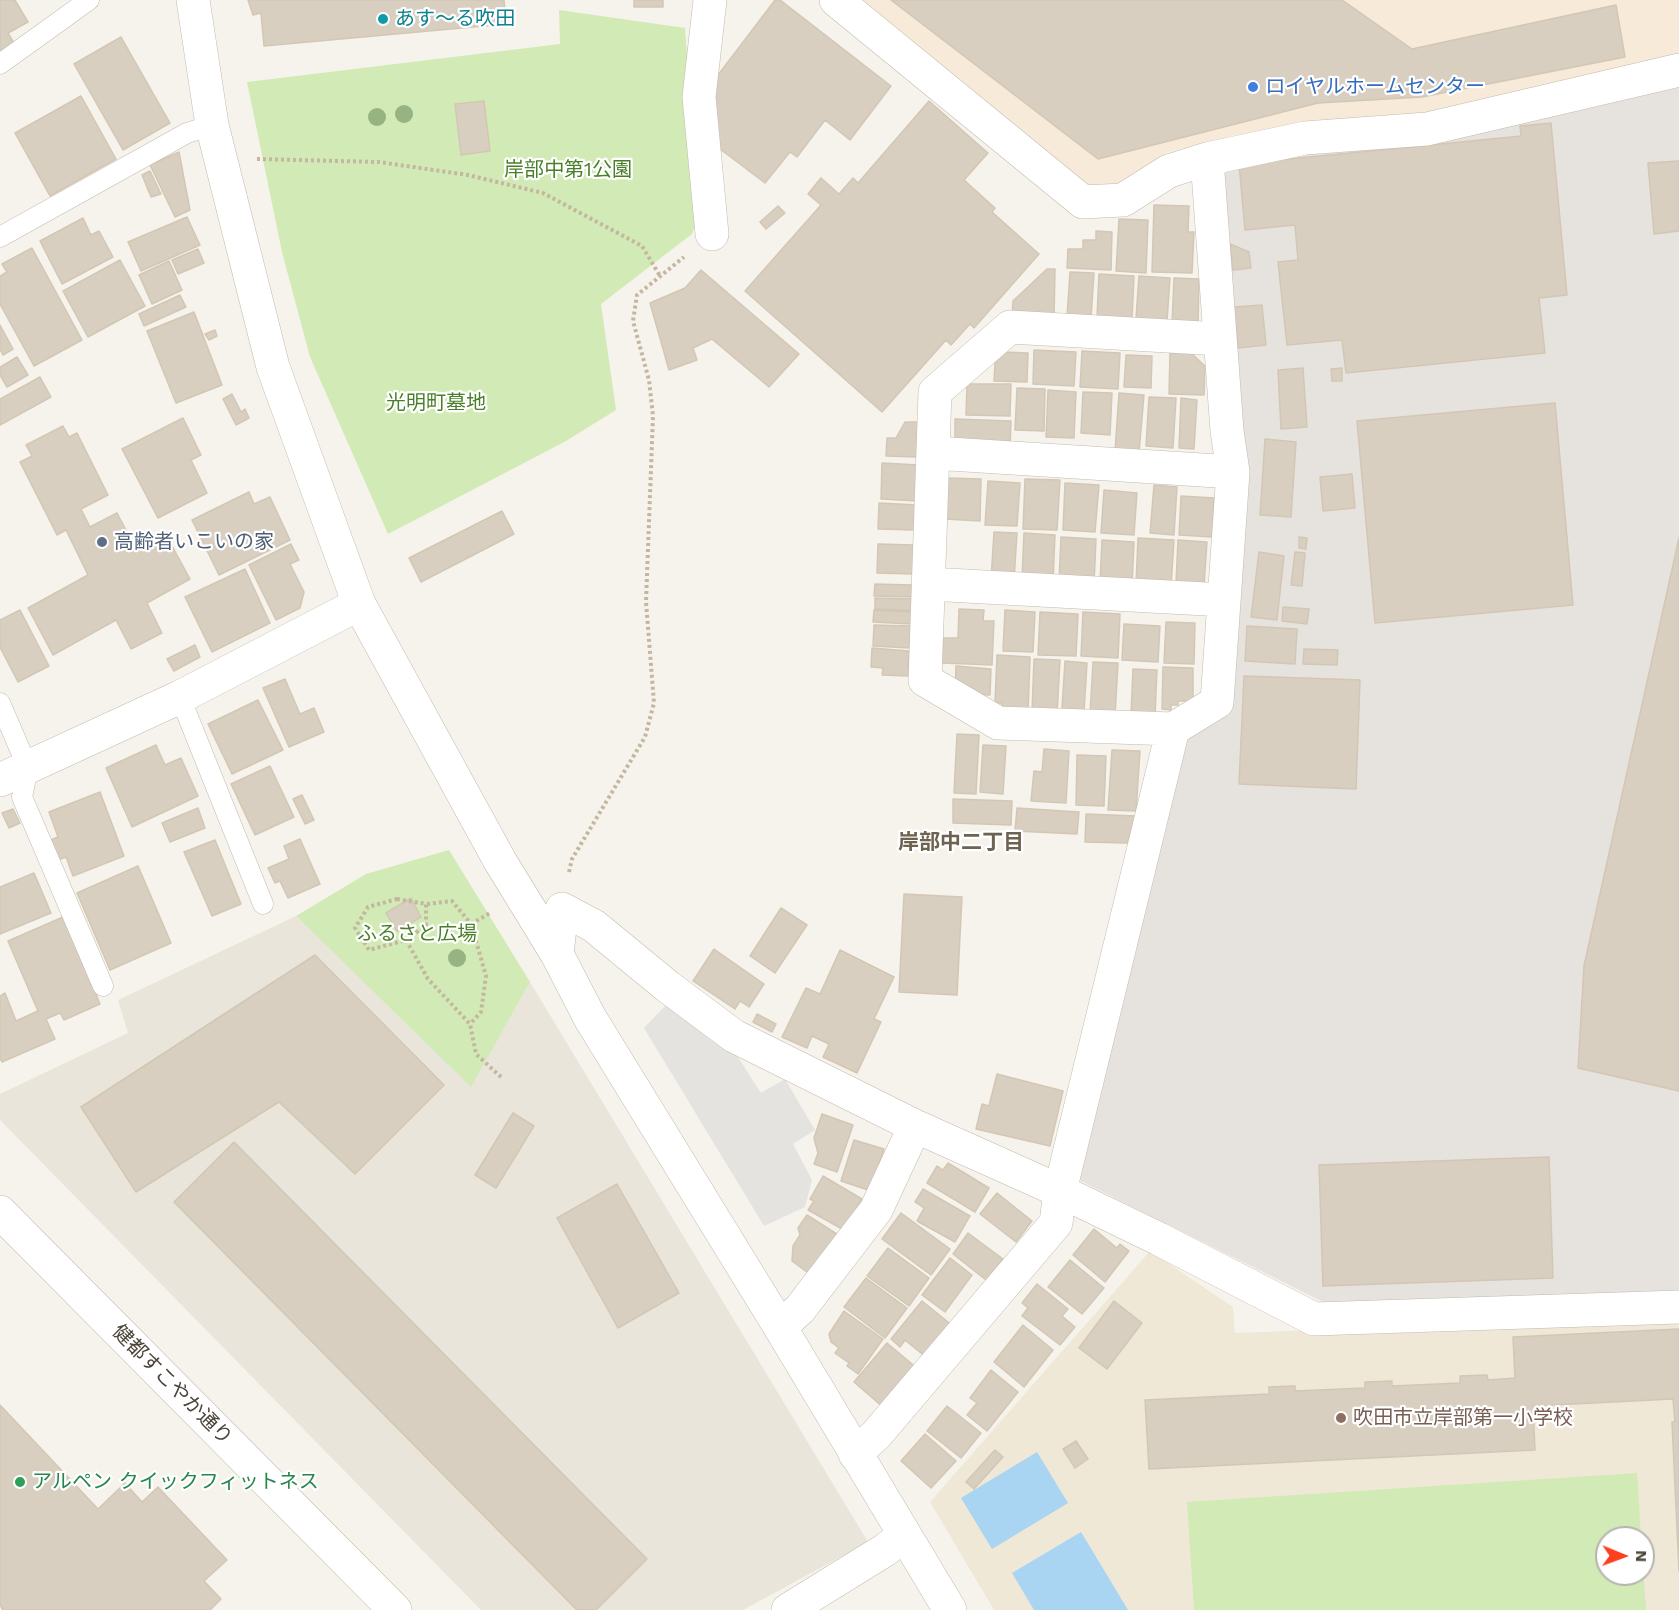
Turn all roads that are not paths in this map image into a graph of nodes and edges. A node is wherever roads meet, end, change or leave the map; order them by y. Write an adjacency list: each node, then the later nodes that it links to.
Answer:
1 (89, 0): 5 (lane)
2 (193, 0): 7 (street)
3 (710, 0): 9 (street)
4 (836, 0): 8 (street)
5 (0, 64)
6 (1679, 70): 8 (street)
7 (212, 126): 10 (lane); 16 (street)
8 (1207, 159): 11 (street)
9 (712, 234)
10 (0, 237)
11 (1220, 339): 12 (street); 13 (street)
12 (933, 453): 13 (street); 14 (street)
13 (1233, 472): 15 (street)
14 (928, 584): 15 (street); 19 (street)
15 (1224, 600): 19 (street)
16 (359, 604): 17 (street); 22 (street)
17 (180, 697): 20 (street); 21 (lane)
18 (0, 703): 20 (lane)
19 (1173, 729): 25 (street)
20 (14, 774): 23 (lane)
21 (263, 904)
22 (557, 954): 24 (street); 28 (street)
23 (104, 986)
24 (915, 1126): 25 (street); 28 (street)
25 (1060, 1191): 27 (street); 29 (street)
26 (0, 1212): 31 (street, 健都すこやか通り)
27 (1679, 1307)
28 (780, 1327): 29 (street)
29 (855, 1454): 30 (street)
30 (904, 1535): 32 (street); 33 (street)
31 (395, 1610)
32 (788, 1610)
33 (950, 1610)

